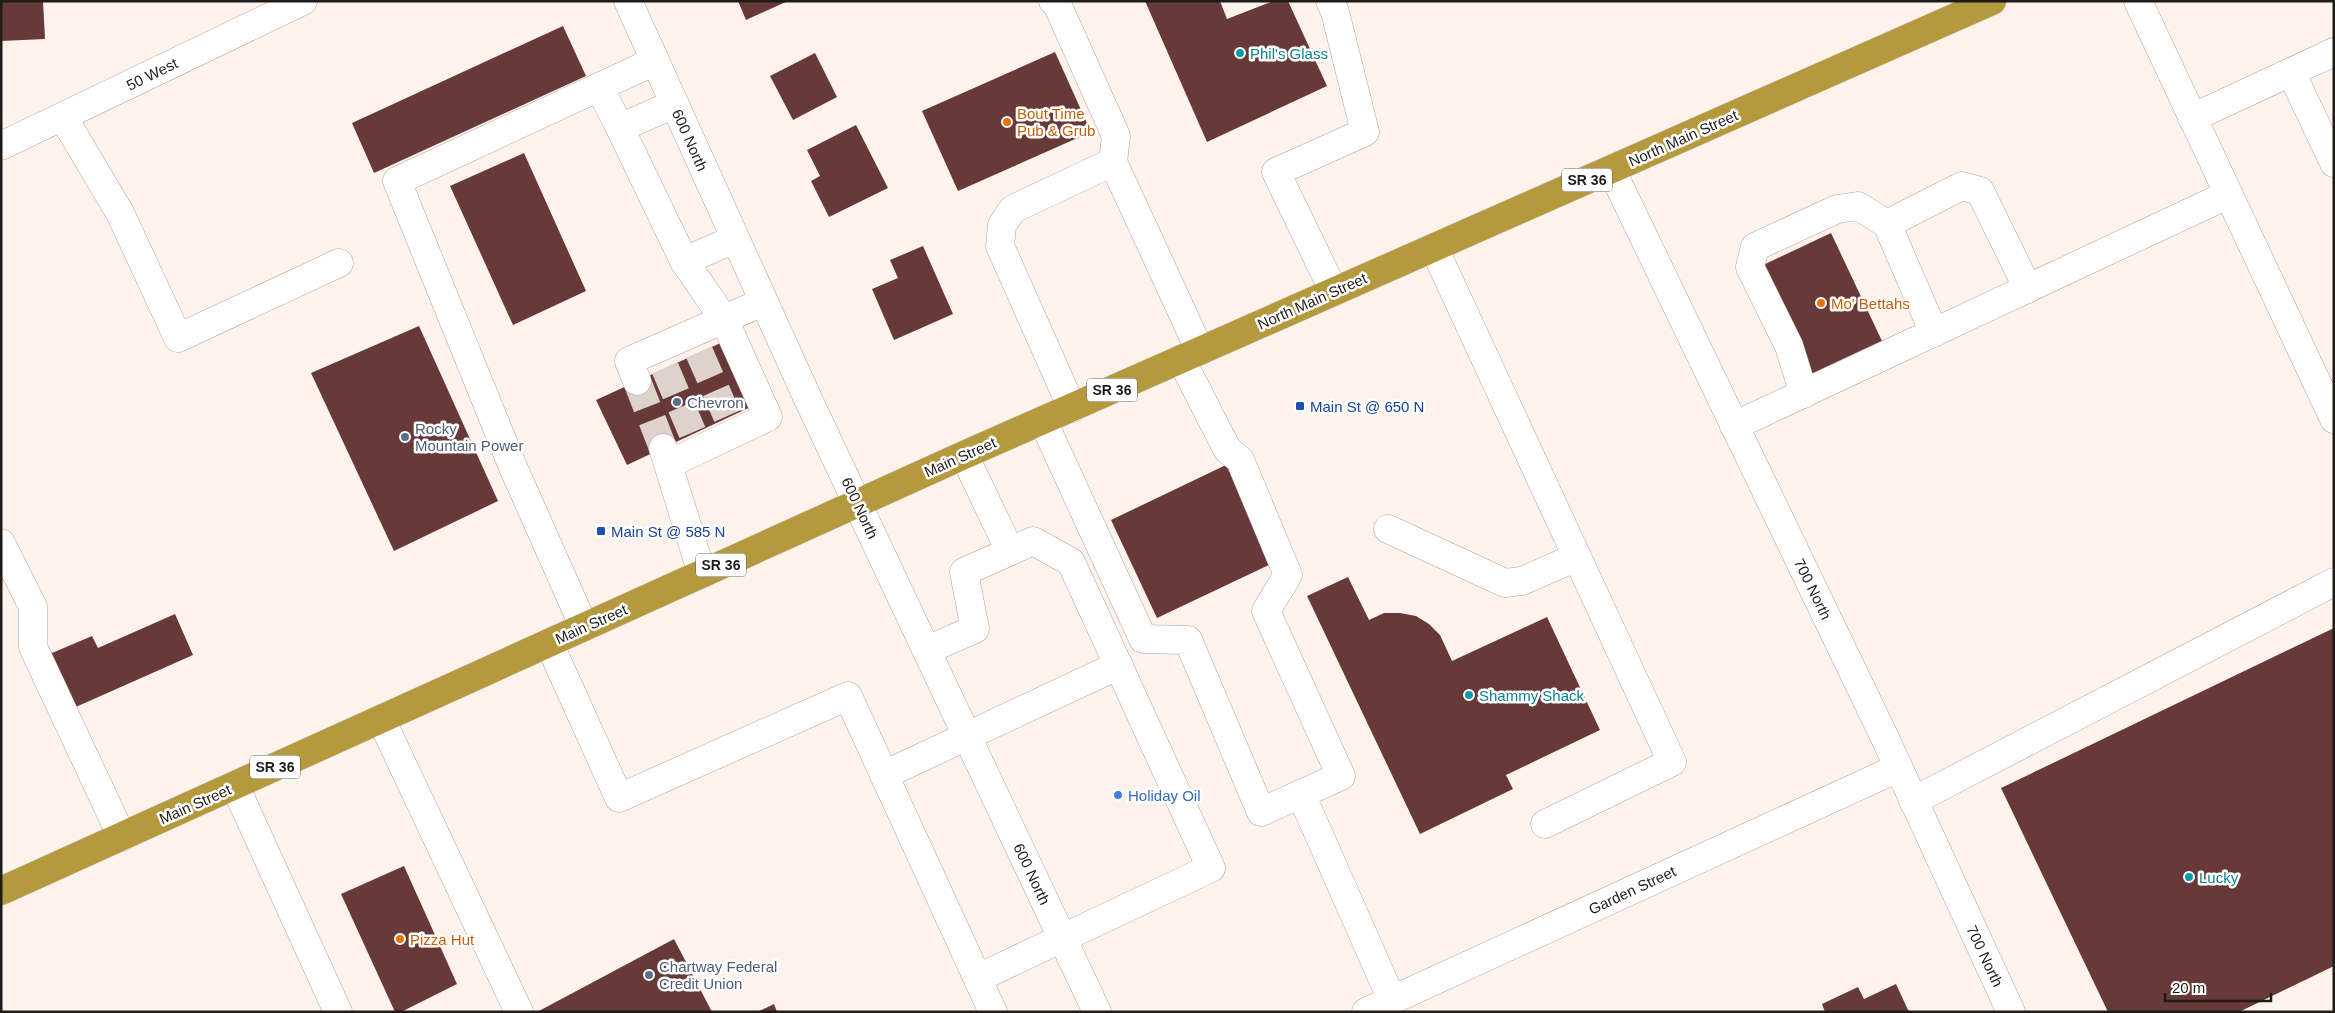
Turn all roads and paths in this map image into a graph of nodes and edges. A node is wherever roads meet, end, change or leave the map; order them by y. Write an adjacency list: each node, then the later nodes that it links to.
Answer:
1 (303, 1): 12 (street, 50 West)
2 (628, 1): 8 (street, 600 North)
3 (1053, 1): 16 (street)
4 (1330, 1): 26 (street)
5 (1992, 1): 18 (highway, North Main Street / SR 36)
6 (2138, 1): 13 (street)
7 (2334, 52): 9 (street)
8 (655, 61): 10 (street); 11 (street, 600 North)
9 (2291, 72): 13 (street); 17 (street)
10 (600, 88): 14 (street); 47 (street)
11 (674, 104): 14 (street); 21 (street, 600 North)
12 (63, 117): 15 (street, 50 West); 24 (street)
13 (2192, 118): 19 (street)
14 (620, 128): 23 (street)
15 (1, 146)
16 (1113, 162): 30 (street); 34 (street)
17 (2334, 163)
18 (1611, 169): 22 (highway, North Main Street / SR 36); 38 (street, 700 North)
19 (2227, 195): 25 (street); 36 (street)
20 (1887, 224): 25 (street); 29 (street); 32 (street)
21 (735, 239): 23 (street); 27 (street, 600 North)
22 (1434, 248): 26 (highway, North Main Street / SR 36); 44 (street)
23 (684, 261): 28 (street)
24 (339, 263)
25 (2028, 289): 29 (street)
26 (1334, 292): 30 (highway, North Main Street / SR 36)
27 (763, 302): 28 (street); 33 (street, 600 North)
28 (724, 319): 31 (street); 35 (street)
29 (1934, 333): 32 (street)
30 (1191, 355): 34 (highway, Main Street / SR 36); 56 (street)
31 (637, 381)
32 (1804, 394): 38 (street)
33 (808, 399): 35 (street); 40 (street, 600 North)
34 (1072, 408): 37 (highway, Main Street / SR 36)
35 (768, 417): 45 (street)
36 (2334, 419)
37 (1042, 421): 39 (highway, Main Street / SR 36); 56 (street)
38 (1734, 426): 53 (street, 700 North)
39 (964, 456): 40 (highway, Main Street / SR 36); 43 (street)
40 (858, 504): 45 (highway, Main Street / SR 36); 49 (street, 600 North)
41 (1388, 529): 44 (street)
42 (1, 542): 59 (street)
43 (1010, 551): 49 (street); 50 (street)
44 (1577, 557): 58 (street)
45 (702, 574): 47 (highway, Main Street / SR 36)
46 (2334, 582): 57 (street)
47 (584, 627): 48 (highway, Main Street / SR 36)
48 (549, 643): 51 (highway, Main Street / SR 36); 54 (street)
49 (927, 650): 52 (street, 600 North)
50 (1119, 665): 52 (street); 61 (street)
51 (381, 719): 55 (highway, Main Street / SR 36); 65 (street)
52 (967, 735): 54 (street); 61 (street, 600 North)
53 (1898, 768): 57 (street, 700 North); 63 (street, Garden Street)
54 (884, 774): 62 (street)
55 (235, 786): 59 (highway, Main Street / SR 36); 64 (street)
56 (1300, 794): 63 (street)
57 (1913, 801): 69 (street, 700 North)
58 (1545, 824)
59 (122, 837): 60 (highway, Main Street / SR 36)
60 (3, 886)
61 (1063, 940): 62 (street); 67 (street, 600 North)
62 (978, 978): 66 (street)
63 (1392, 1000): 68 (street, Garden Street)
64 (338, 1012)
65 (519, 1012)
66 (993, 1012)
67 (1097, 1012)
68 (1366, 1012)
69 (2011, 1012)

